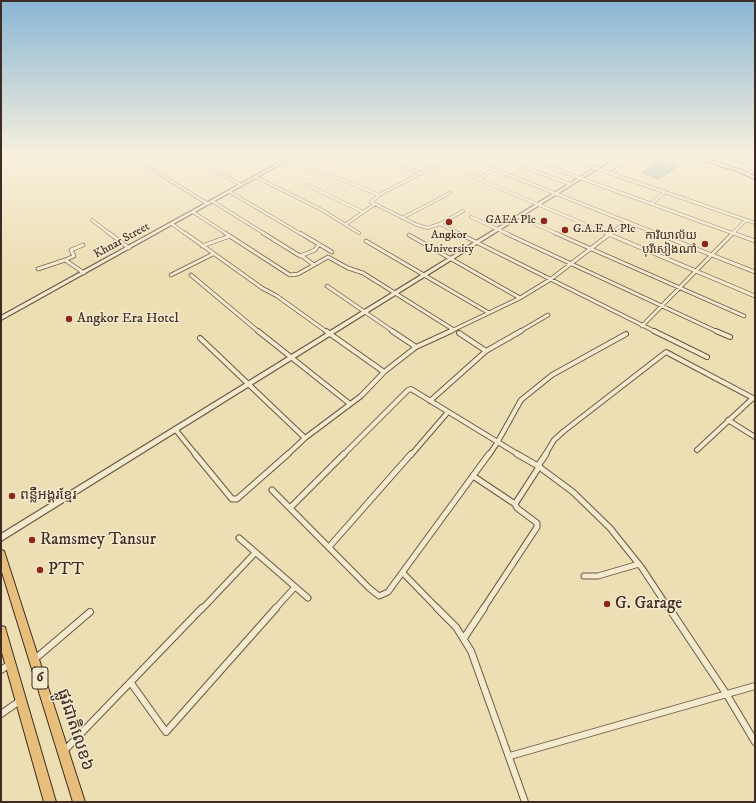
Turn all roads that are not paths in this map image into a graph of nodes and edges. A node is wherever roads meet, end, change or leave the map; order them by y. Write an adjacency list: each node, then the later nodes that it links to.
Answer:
1 (194, 193): 16 (street)
2 (227, 193): 16 (street, Khnar Street)
3 (233, 193): 42 (street)
4 (288, 193): 31 (street)
5 (325, 193): 22 (street)
6 (375, 193): 15 (street)
7 (382, 193): 15 (street)
8 (449, 193): 25 (street)
9 (511, 193): 19 (street)
10 (555, 193): 19 (street)
11 (556, 193): 28 (street)
12 (623, 193): 18 (street)
13 (663, 193): 18 (street)
14 (669, 193): 27 (street)
15 (379, 195): 17 (street)
16 (210, 203): 21 (street, Khnar Street); 50 (street)
17 (375, 204): 22 (street); 25 (street)
18 (651, 204): 35 (street)
19 (537, 205): 24 (street); 37 (street)
20 (463, 211): 32 (street)
21 (193, 212): 30 (street, Khnar Street); 38 (street)
22 (363, 212): 31 (street)
23 (471, 217): 33 (street)
24 (519, 217): 33 (street); 46 (street)
25 (402, 218): 32 (street)
26 (92, 220): 45 (street)
27 (746, 220): 29 (street); 35 (street)
28 (627, 222): 37 (street); 49 (street)
29 (755, 223)
30 (172, 224): 44 (street); 45 (street, Khnar Street)
31 (346, 224): 34 (street)
32 (440, 224): 40 (street)
33 (499, 230): 40 (street); 53 (street)
34 (359, 233)
35 (734, 234): 41 (street); 49 (street)
36 (409, 235): 51 (street)
37 (610, 235): 46 (street); 56 (street)
38 (230, 236): 44 (street); 54 (street)
39 (366, 240): 61 (street)
40 (477, 242): 51 (street); 62 (street)
41 (755, 242)
42 (319, 244): 47 (street); 50 (street)
43 (83, 245): 52 (street)
44 (202, 246): 48 (street)
45 (129, 248): 58 (street, Khnar Street)
46 (592, 248): 53 (street); 64 (street)
47 (332, 252)
48 (213, 254): 59 (street); 77 (street)
49 (713, 255): 56 (street); 57 (street)
50 (302, 256): 54 (street)
51 (451, 259): 61 (street); 67 (street)
52 (65, 260): 55 (street); 58 (street)
53 (572, 264): 62 (street); 68 (street)
54 (314, 265): 65 (street)
55 (38, 269)
56 (696, 271): 64 (street); 66 (street)
57 (755, 272)
58 (84, 273): 73 (street, Khnar Street)
59 (172, 275)
60 (191, 275): 84 (street)
61 (424, 276): 65 (street); 70 (street)
62 (551, 279): 67 (street); 74 (street)
63 (327, 286): 69 (street)
64 (680, 287): 68 (street); 72 (street)
65 (395, 293): 69 (street); 75 (street)
66 (755, 296)
67 (520, 298): 70 (street)
68 (662, 306): 74 (street); 79 (street)
69 (365, 312): 77 (street); 81 (street)
70 (489, 313): 75 (street)
71 (548, 316): 82 (street)
72 (744, 316)
73 (1, 318)
74 (642, 326): 83 (street)
75 (454, 330): 81 (street)
76 (459, 333): 82 (street)
77 (329, 334): 84 (street); 85 (street)
78 (626, 334): 95 (street)
79 (730, 337)
80 (200, 338): 86 (street)
81 (416, 347): 85 (street)
82 (486, 351): 88 (street)
83 (707, 357)
84 (291, 358): 86 (street); 89 (street)
85 (384, 372): 89 (street)
86 (249, 384): 92 (street); 94 (street)
87 (754, 398): 91 (street); 97 (street)
88 (430, 401): 90 (street); 101 (street)
89 (350, 404): 94 (street)
90 (448, 412): 95 (street); 104 (street)
91 (728, 420): 93 (street); 96 (street)
92 (175, 429): 94 (street); 102 (street)
93 (755, 437)
94 (305, 438)
95 (497, 443): 97 (street); 98 (street)
96 (697, 450)
97 (539, 467): 100 (street); 107 (street)
98 (473, 476): 100 (street); 108 (street)
99 (272, 490): 101 (street)
100 (515, 504): 114 (street)
101 (290, 508): 104 (street)
102 (1, 538)
103 (238, 538): 105 (street)
104 (329, 547): 108 (street)
105 (256, 553): 110 (street); 118 (street)
106 (1, 554): 115 (highway, ផ្លូវជាតិលេខ៦ / 6)
107 (639, 564): 109 (street); 120 (street)
108 (403, 573): 114 (street)
109 (584, 576)
110 (295, 587): 111 (street); 118 (street)
111 (308, 598)
112 (90, 612): 115 (street)
113 (1, 631): 116 (highway, 6)
114 (464, 638): 125 (street)
115 (34, 660): 124 (highway, ផ្លូវជាតិលេខ៦ / 6)
116 (10, 664): 117 (street); 121 (highway, 6)
117 (1, 670)
118 (131, 683): 124 (street)
119 (755, 686): 120 (street)
120 (727, 695): 123 (street); 125 (street)
121 (21, 700): 122 (street); 126 (highway, 6)
122 (1, 714)
123 (755, 742)
124 (63, 752): 127 (highway, ផ្លូវជាតិលេខ៦ / 6)
125 (510, 756): 128 (street)
126 (50, 802)
127 (79, 802)
128 (525, 802)

